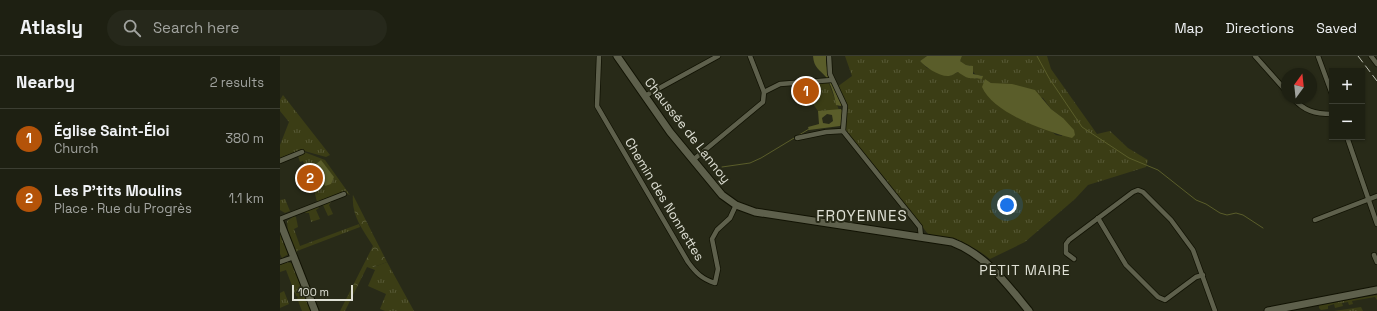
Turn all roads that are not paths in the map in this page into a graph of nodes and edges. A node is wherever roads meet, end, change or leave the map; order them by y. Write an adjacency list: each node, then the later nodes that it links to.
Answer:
1 (599, 56): 26 (street, Chemin des Nonnettes)
2 (617, 56): 14 (main road, Chaussée de Lannoy)
3 (718, 56): 14 (street)
4 (750, 56): 13 (street)
5 (829, 56): 10 (street)
6 (1255, 56): 11 (street)
7 (1318, 56): 12 (street)
8 (1371, 56): 9 (street)
9 (1377, 64)
10 (830, 80): 13 (street); 17 (street)
11 (1281, 85)
12 (1329, 86)
13 (764, 92): 21 (street)
14 (646, 96): 21 (main road, Chaussée de Lannoy)
15 (1300, 104): 16 (street)
16 (1329, 114)
17 (843, 131): 18 (street); 31 (street)
18 (797, 138)
19 (1347, 140): 25 (street)
20 (302, 152): 22 (street)
21 (693, 160): 26 (main road, Chaussée de Lannoy)
22 (280, 161)
23 (344, 194): 28 (street)
24 (1377, 196): 25 (street)
25 (1368, 200): 29 (street); 30 (street)
26 (736, 205): 31 (main road, Chaussée de Lannoy)
27 (1098, 218): 34 (street); 37 (street); 37 (street)
28 (280, 220): 33 (main road)
29 (1315, 220)
30 (1377, 224)
31 (922, 237): 40 (main road, Chaussée de Lannoy)
32 (1374, 254): 36 (street)
33 (294, 257): 35 (street); 39 (main road)
34 (1074, 259)
35 (280, 262)
36 (1377, 262)
37 (1203, 275): 41 (street)
38 (1377, 290): 42 (main road)
39 (315, 311)
40 (1029, 311)
41 (1215, 311)
42 (1268, 311)

